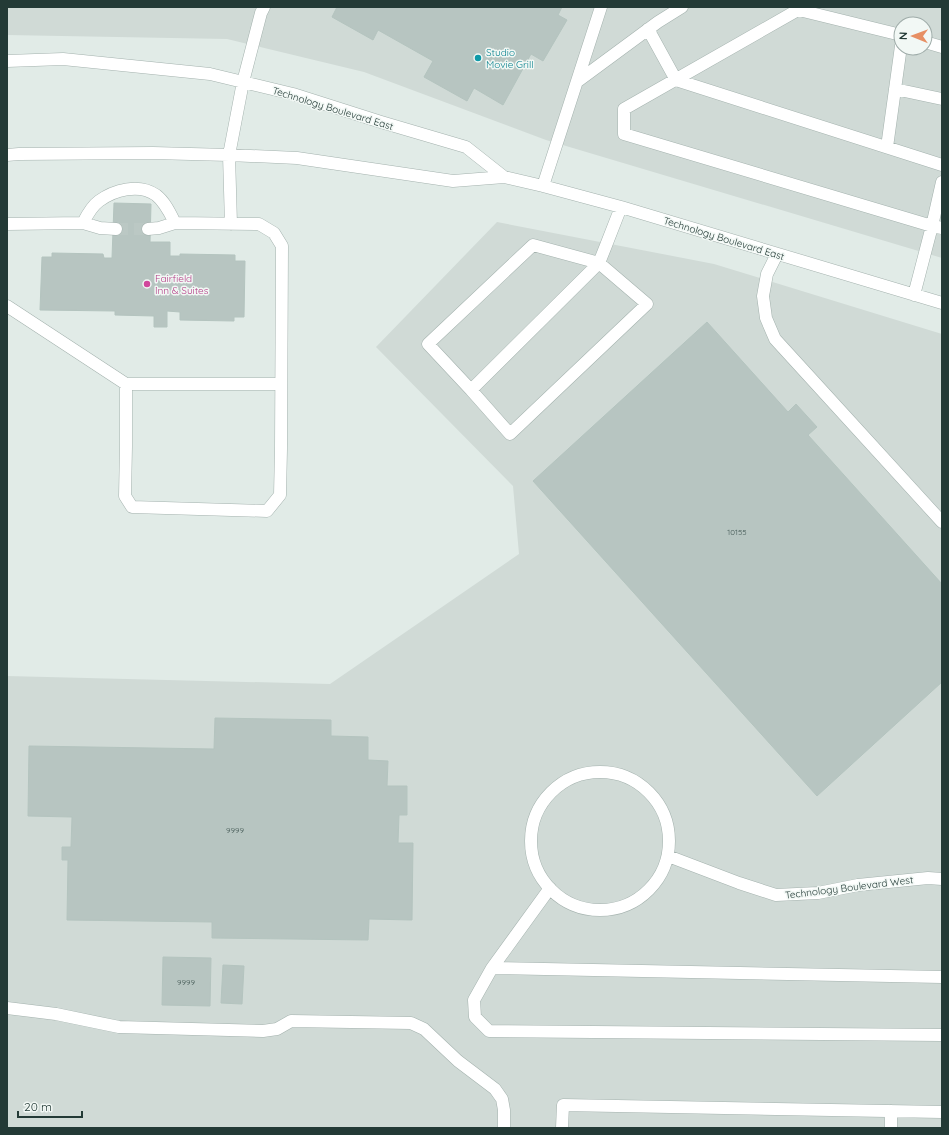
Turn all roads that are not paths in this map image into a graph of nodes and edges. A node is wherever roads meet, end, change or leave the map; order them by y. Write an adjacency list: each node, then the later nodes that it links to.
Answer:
1 (264, 7): 11 (street)
2 (601, 7): 10 (street)
3 (682, 7): 5 (street)
4 (801, 8): 6 (street); 9 (street)
5 (648, 29): 9 (street); 10 (street)
6 (893, 33)
7 (900, 56): 12 (street)
8 (7, 61): 11 (street, Technology Boulevard East)
9 (676, 80): 14 (street); 26 (street)
10 (578, 81): 20 (street)
11 (243, 82): 16 (street); 18 (street, Technology Boulevard East)
12 (895, 89): 13 (street); 14 (street)
13 (942, 99)
14 (887, 147): 17 (street)
15 (7, 155): 16 (street, Technology Boulevard East)
16 (229, 155): 18 (street, Technology Boulevard East); 25 (street)
17 (942, 165)
18 (504, 177): 20 (street, Technology Boulevard East)
19 (942, 182): 26 (street)
20 (543, 186): 21 (street, Technology Boulevard East)
21 (621, 207): 29 (street, Technology Boulevard East); 30 (street)
22 (83, 223): 23 (street); 24 (street); 27 (street)
23 (175, 223): 25 (street); 28 (street)
24 (7, 224)
25 (231, 224): 35 (street)
26 (937, 227): 31 (street)
27 (116, 229)
28 (148, 229)
29 (777, 254): 31 (street, Technology Boulevard East); 37 (street)
30 (599, 263): 36 (street); 36 (street); 36 (street)
31 (914, 295): 32 (street, Technology Boulevard East)
32 (942, 303)
33 (7, 306): 34 (street)
34 (126, 384): 35 (street); 35 (street)
35 (281, 384)
36 (471, 390)
37 (942, 522)
38 (668, 856): 39 (street, Technology Boulevard West); 40 (street); 40 (street)
39 (942, 879)
40 (550, 888): 41 (street)
41 (492, 968): 42 (street); 44 (street)
42 (942, 977)
43 (7, 1008): 47 (street)
44 (942, 1035)
45 (891, 1111): 46 (street); 48 (street); 49 (street)
46 (942, 1112)
47 (504, 1128)
48 (562, 1128)
49 (891, 1128)

